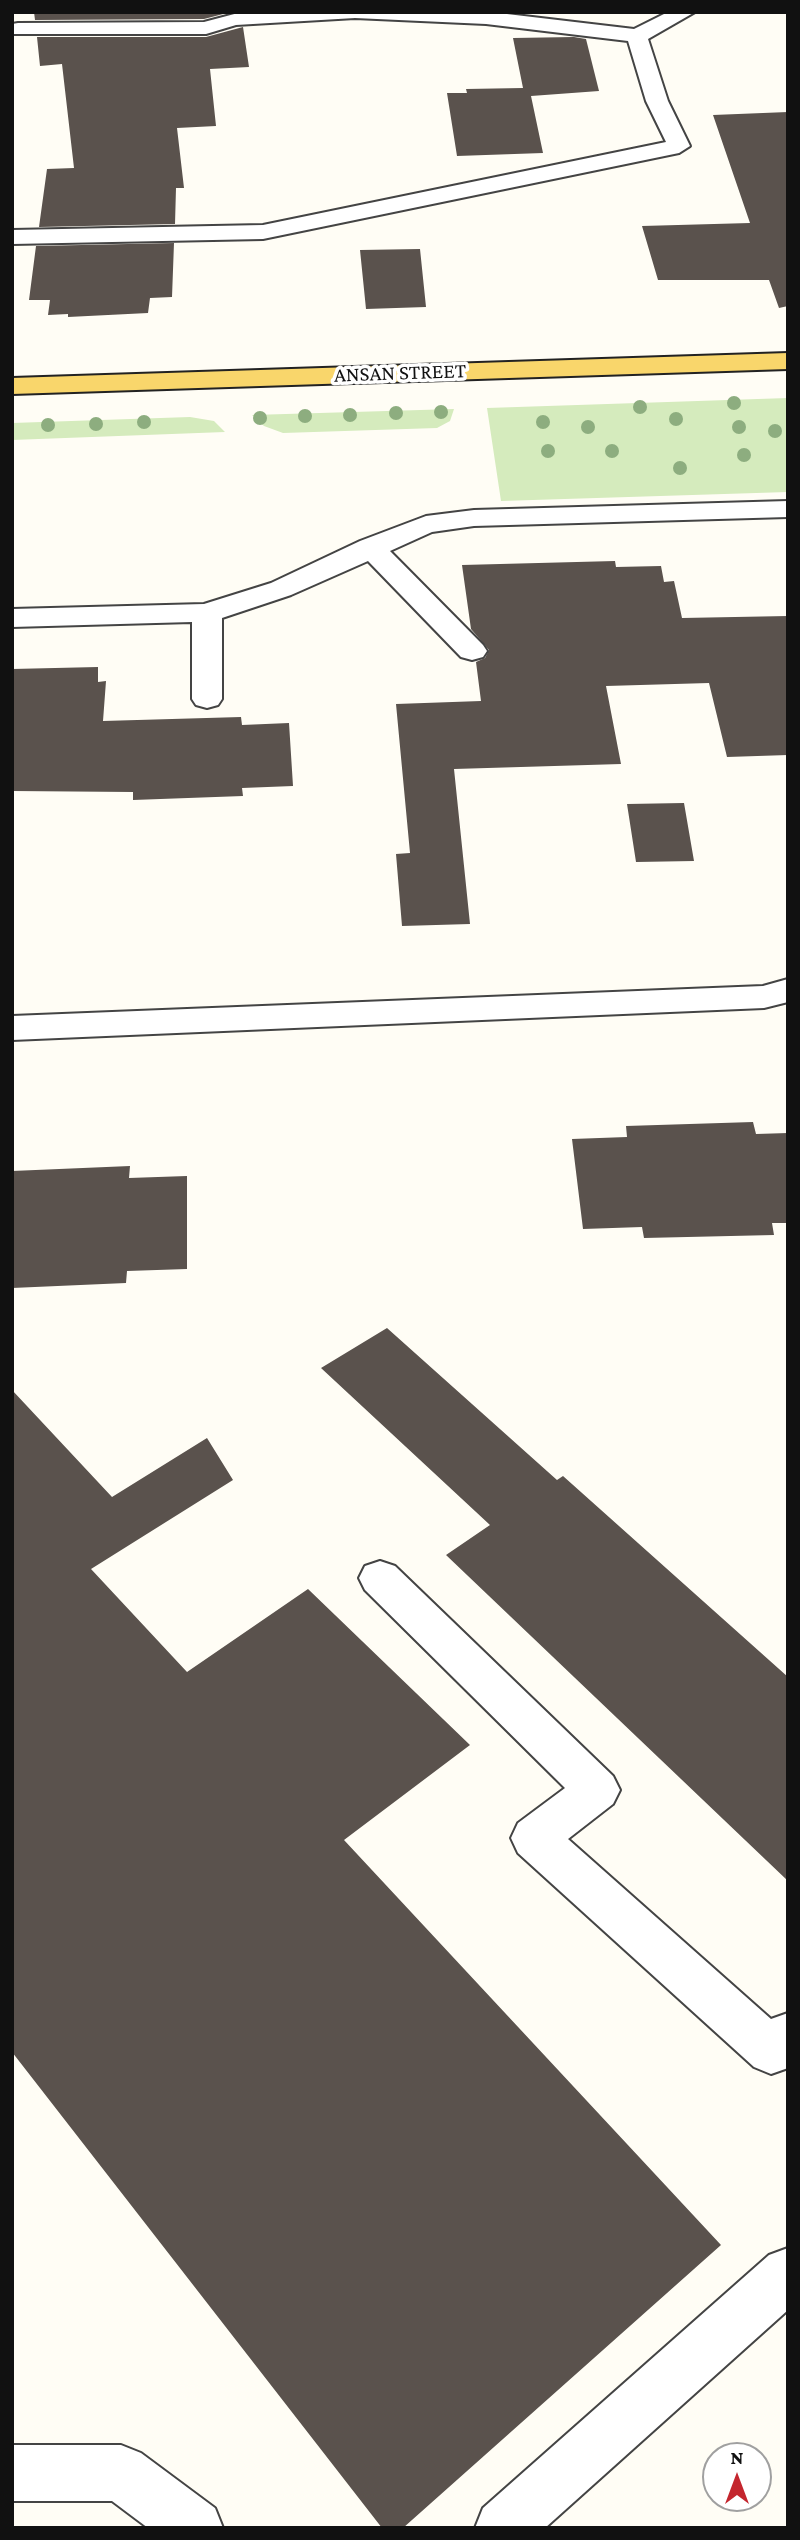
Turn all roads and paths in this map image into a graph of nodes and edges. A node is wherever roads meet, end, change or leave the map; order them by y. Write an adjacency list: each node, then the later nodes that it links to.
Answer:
1 (685, 12): 3 (street)
2 (19, 29): 3 (street)
3 (637, 36): 4 (street)
4 (12, 237)
5 (788, 361): 6 (main road, ANSAN STREET)
6 (12, 386)
7 (788, 509): 8 (street)
8 (370, 547): 9 (street); 11 (street)
9 (207, 613): 10 (street); 12 (street)
10 (12, 618)
11 (472, 650)
12 (207, 699)
13 (788, 990): 14 (street)
14 (12, 1028)
15 (380, 1578): 16 (street)
16 (782, 2051)
17 (788, 2274): 20 (street)
18 (12, 2473): 19 (street)
19 (195, 2528)
20 (503, 2528)

